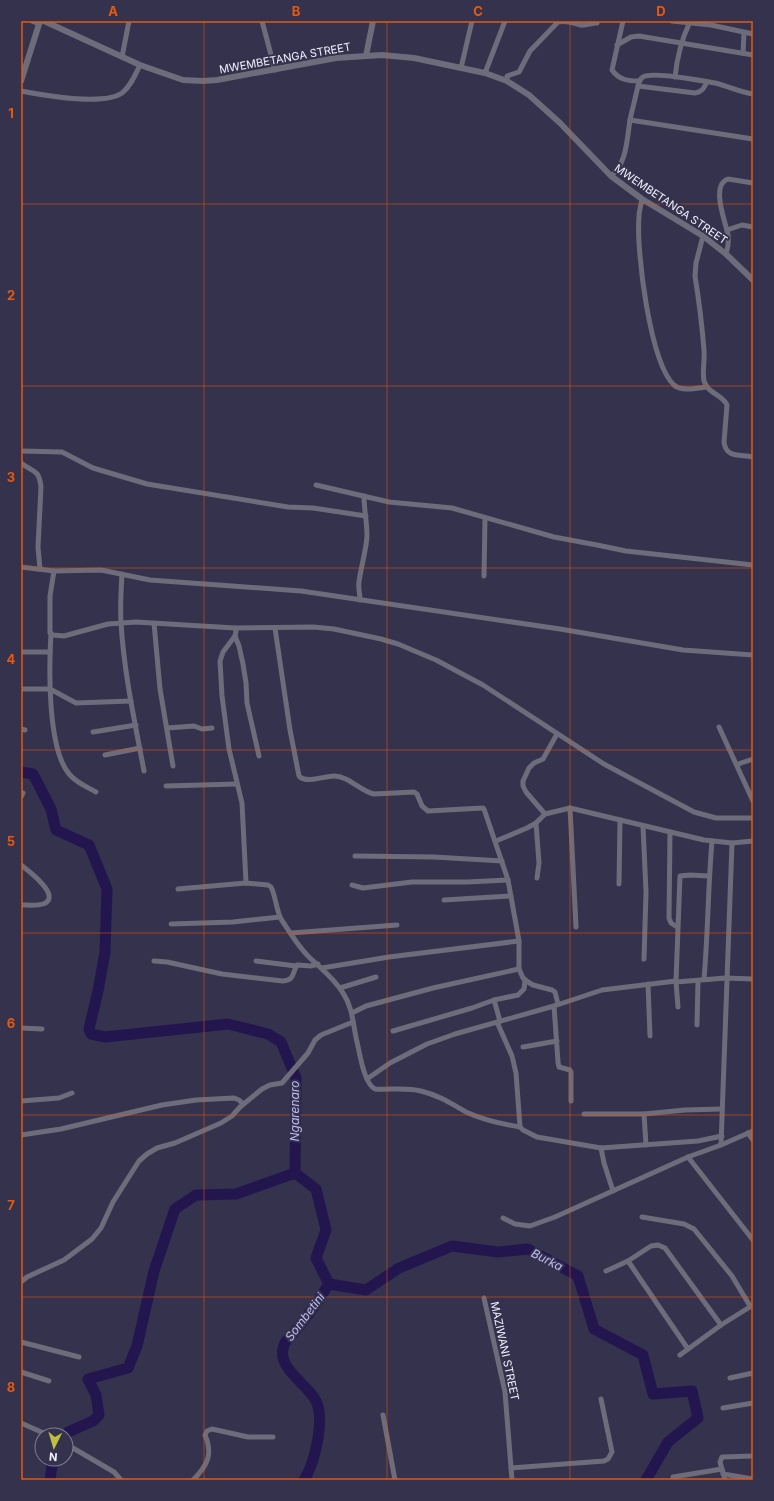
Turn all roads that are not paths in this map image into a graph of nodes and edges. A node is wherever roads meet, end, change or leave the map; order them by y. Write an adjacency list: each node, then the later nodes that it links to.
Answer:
1 (32, 21): 10 (street)
2 (130, 21): 20 (street)
3 (262, 21): 23 (street)
4 (373, 21): 19 (street)
5 (472, 21): 22 (street)
6 (505, 21): 24 (street)
7 (560, 21): 11 (street); 27 (street)
8 (623, 21): 16 (street)
9 (672, 21): 12 (street)
10 (41, 22): 20 (street, MWEMBETANGA STREET); 26 (street)
11 (597, 23)
12 (689, 24): 13 (street); 15 (street)
13 (744, 34): 14 (street); 17 (street)
14 (753, 34)
15 (681, 42): 16 (street); 17 (street); 25 (street)
16 (617, 45): 29 (street)
17 (743, 53): 18 (street)
18 (753, 55)
19 (366, 56): 22 (street, MWEMBETANGA STREET); 23 (street, MWEMBETANGA STREET)
20 (122, 57): 21 (street, MWEMBETANGA STREET)
21 (140, 65): 23 (street, MWEMBETANGA STREET); 30 (street)
22 (461, 68): 24 (street, MWEMBETANGA STREET)
23 (275, 70)
24 (485, 73): 27 (street, MWEMBETANGA STREET)
25 (675, 77): 28 (street); 29 (street)
26 (21, 81)
27 (507, 81): 34 (street, MWEMBETANGA STREET)
28 (707, 82): 29 (street); 31 (street)
29 (639, 84): 32 (street)
30 (21, 91)
31 (753, 94)
32 (630, 120): 33 (street); 34 (street)
33 (753, 139)
34 (610, 176): 36 (street, MWEMBETANGA STREET)
35 (753, 183): 38 (street)
36 (642, 199): 39 (street, MWEMBETANGA STREET); 42 (street)
37 (753, 227): 38 (street)
38 (727, 230): 40 (street)
39 (703, 236): 40 (street, MWEMBETANGA STREET); 42 (street)
40 (726, 254): 41 (street, MWEMBETANGA STREET)
41 (753, 280)
42 (707, 387): 44 (street)
43 (21, 451): 48 (street)
44 (753, 457)
45 (21, 464): 52 (street)
46 (316, 485): 47 (street)
47 (364, 496): 48 (street); 49 (street)
48 (366, 516): 56 (street)
49 (485, 518): 50 (street); 55 (street)
50 (753, 565)
51 (21, 567): 52 (street)
52 (40, 569): 53 (street)
53 (54, 571): 54 (street); 61 (street)
54 (122, 574): 56 (street); 57 (street)
55 (484, 576)
56 (360, 600): 65 (street)
57 (121, 623): 58 (street); 61 (street); 68 (street)
58 (154, 623): 59 (street); 71 (street)
59 (235, 628): 60 (street); 62 (street)
60 (276, 628): 74 (street); 93 (street)
61 (51, 633): 64 (street)
62 (235, 636): 77 (street); 82 (street)
63 (21, 652): 64 (street)
64 (50, 652): 67 (street)
65 (753, 655)
66 (21, 689): 67 (street)
67 (50, 690): 68 (street); 84 (street)
68 (131, 701): 69 (street)
69 (136, 725): 73 (street); 75 (street)
70 (719, 727): 79 (street)
71 (167, 728): 72 (street); 80 (street)
72 (212, 728)
73 (93, 732)
74 (558, 734): 87 (street); 88 (street)
75 (140, 748): 76 (street); 81 (street)
76 (105, 755)
77 (259, 756)
78 (753, 760): 79 (street)
79 (737, 765): 85 (street)
80 (173, 766)
81 (144, 771)
82 (237, 784): 83 (street); 103 (street)
83 (166, 786)
84 (96, 792)
85 (753, 801)
86 (570, 808): 87 (street); 89 (street); 113 (street)
87 (545, 814): 90 (street)
88 (753, 818)
89 (620, 820): 91 (street); 104 (street)
90 (536, 823): 93 (street); 101 (street)
91 (643, 826): 92 (street); 117 (street)
92 (670, 832): 94 (street); 114 (street)
93 (496, 841): 98 (street)
94 (712, 841): 96 (street); 100 (street)
95 (753, 841): 96 (street)
96 (732, 843): 124 (street)
97 (355, 856): 98 (street)
98 (502, 861): 102 (street)
99 (21, 865): 109 (street)
100 (709, 876): 114 (street); 125 (street)
101 (537, 878)
102 (508, 880): 105 (street); 107 (street)
103 (246, 883): 106 (street); 110 (street)
104 (620, 884)
105 (352, 885)
106 (178, 889)
107 (511, 896): 108 (street); 116 (street)
108 (444, 900)
109 (21, 905)
110 (280, 917): 111 (street); 115 (street)
111 (171, 924)
112 (396, 925): 115 (street)
113 (576, 927)
114 (677, 927): 129 (street)
115 (291, 933): 121 (street)
116 (519, 941): 121 (street); 122 (street)
117 (644, 959)
118 (154, 961): 120 (street)
119 (256, 961): 120 (street)
120 (296, 966): 121 (street)
121 (320, 966): 131 (street)
122 (519, 969): 127 (street); 135 (street)
123 (376, 978): 131 (street)
124 (726, 978): 125 (street); 126 (street); 150 (street)
125 (704, 979): 128 (street)
126 (753, 979)
127 (525, 980): 132 (street); 133 (street)
128 (698, 981): 129 (street); 138 (street)
129 (676, 982): 130 (street); 134 (street)
130 (648, 984): 133 (street); 142 (street)
131 (340, 988): 135 (street)
132 (494, 1000): 137 (street); 141 (street)
133 (556, 1005): 137 (street); 143 (street)
134 (678, 1007)
135 (352, 1013): 136 (street)
136 (353, 1022): 145 (street); 149 (street)
137 (499, 1022): 145 (street); 153 (street)
138 (697, 1025)
139 (21, 1028): 140 (street)
140 (42, 1029)
141 (393, 1030)
142 (650, 1036)
143 (557, 1041): 144 (street); 148 (street)
144 (523, 1047)
145 (367, 1079): 153 (street)
146 (72, 1093): 147 (street)
147 (21, 1101)
148 (571, 1101)
149 (243, 1104): 155 (street); 168 (street)
150 (722, 1109): 152 (street); 156 (street)
151 (584, 1114): 152 (street)
152 (644, 1114): 158 (street)
153 (520, 1127): 160 (street)
154 (750, 1132): 157 (street); 159 (street)
155 (21, 1135)
156 (722, 1136): 158 (street); 159 (street)
157 (753, 1140)
158 (646, 1145): 160 (street)
159 (721, 1146): 161 (street)
160 (601, 1148): 162 (street)
161 (688, 1157): 162 (street); 165 (street)
162 (613, 1191): 164 (street)
163 (642, 1217): 170 (street)
164 (503, 1218)
165 (753, 1240)
166 (628, 1260): 167 (street); 171 (street); 173 (street)
167 (606, 1271)
168 (21, 1282)
169 (484, 1298): 189 (street, MAZIWANI STREET)
170 (751, 1306): 171 (street)
171 (721, 1325): 173 (street)
172 (21, 1342): 175 (street)
173 (688, 1348): 174 (street)
174 (680, 1354)
175 (79, 1357)
176 (21, 1372): 179 (street)
177 (753, 1373): 178 (street)
178 (730, 1378)
179 (49, 1381)
180 (601, 1399): 189 (street)
181 (753, 1403): 182 (street)
182 (723, 1408)
183 (383, 1415): 195 (street)
184 (21, 1423): 185 (street)
185 (34, 1429)
186 (273, 1437): 194 (street)
187 (74, 1449): 193 (street)
188 (753, 1456): 190 (street)
189 (511, 1468): 196 (street, MAZIWANI STREET)
190 (723, 1475): 191 (street); 192 (street)
191 (673, 1477)
192 (753, 1479)
193 (121, 1480)
194 (193, 1480)
195 (395, 1480)
196 (512, 1480)

